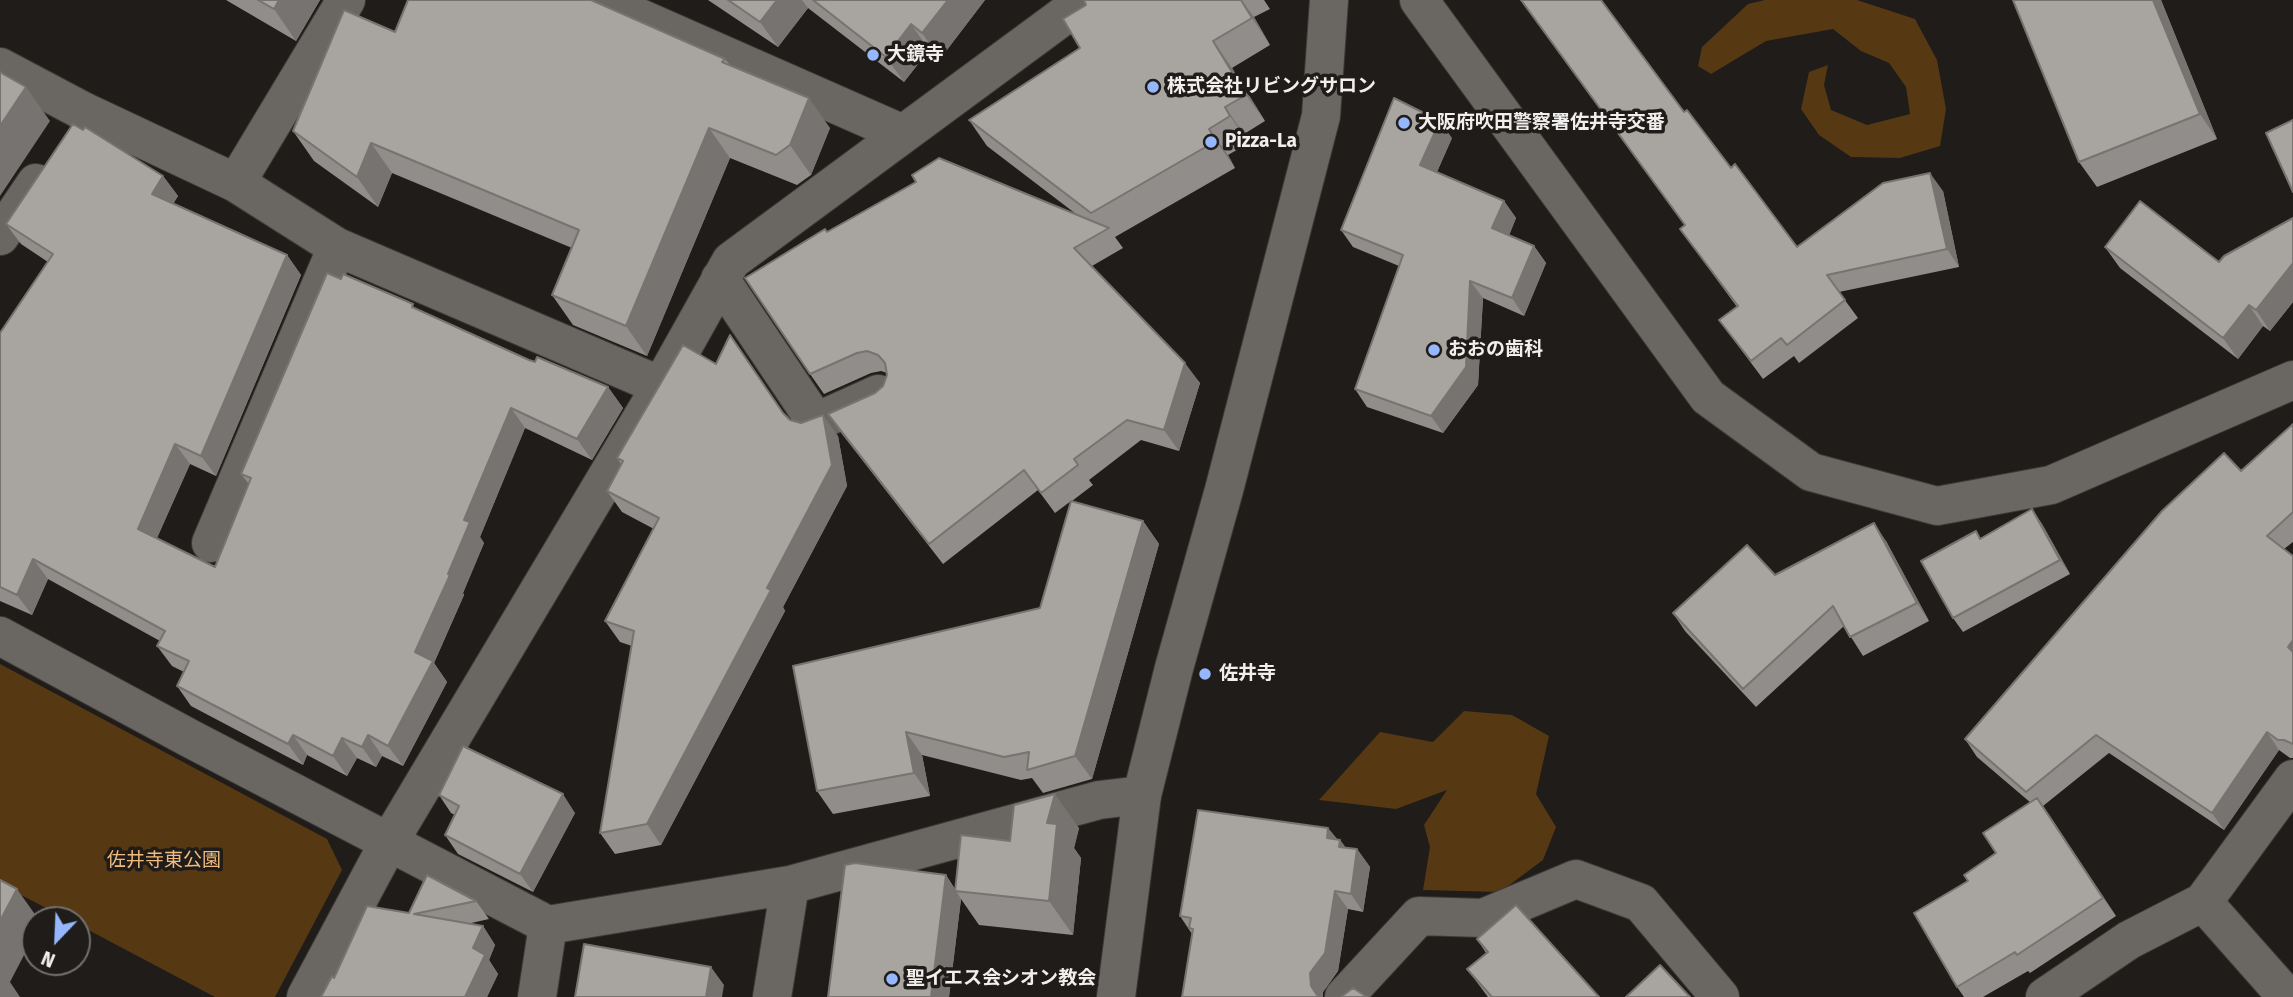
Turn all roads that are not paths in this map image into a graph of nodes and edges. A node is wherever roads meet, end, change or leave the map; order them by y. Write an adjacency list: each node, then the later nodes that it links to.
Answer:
1 (346, 0): 9 (street)
2 (599, 0): 8 (street)
3 (1085, 0): 8 (street)
4 (1329, 0): 19 (street)
5 (1419, 0): 13 (street)
6 (0, 66): 7 (street)
7 (68, 134): 9 (street); 10 (street)
8 (903, 134): 12 (street)
9 (236, 183): 11 (street)
10 (0, 236)
11 (337, 247): 14 (street); 16 (street)
12 (720, 279): 14 (street); 15 (street)
13 (2293, 380)
14 (661, 386): 20 (street)
15 (880, 393)
16 (211, 543)
17 (0, 636): 20 (street)
18 (2293, 779): 22 (street)
19 (1142, 795): 21 (street); 27 (street)
20 (389, 842): 23 (street); 24 (street)
21 (790, 885): 23 (street); 26 (street)
22 (2203, 902): 30 (street); 31 (street)
23 (548, 925): 25 (street)
24 (306, 997)
25 (537, 997)
26 (772, 997)
27 (1116, 997)
28 (1344, 997): 29 (street)
29 (1720, 997)
30 (2045, 997)
31 (2287, 997)

